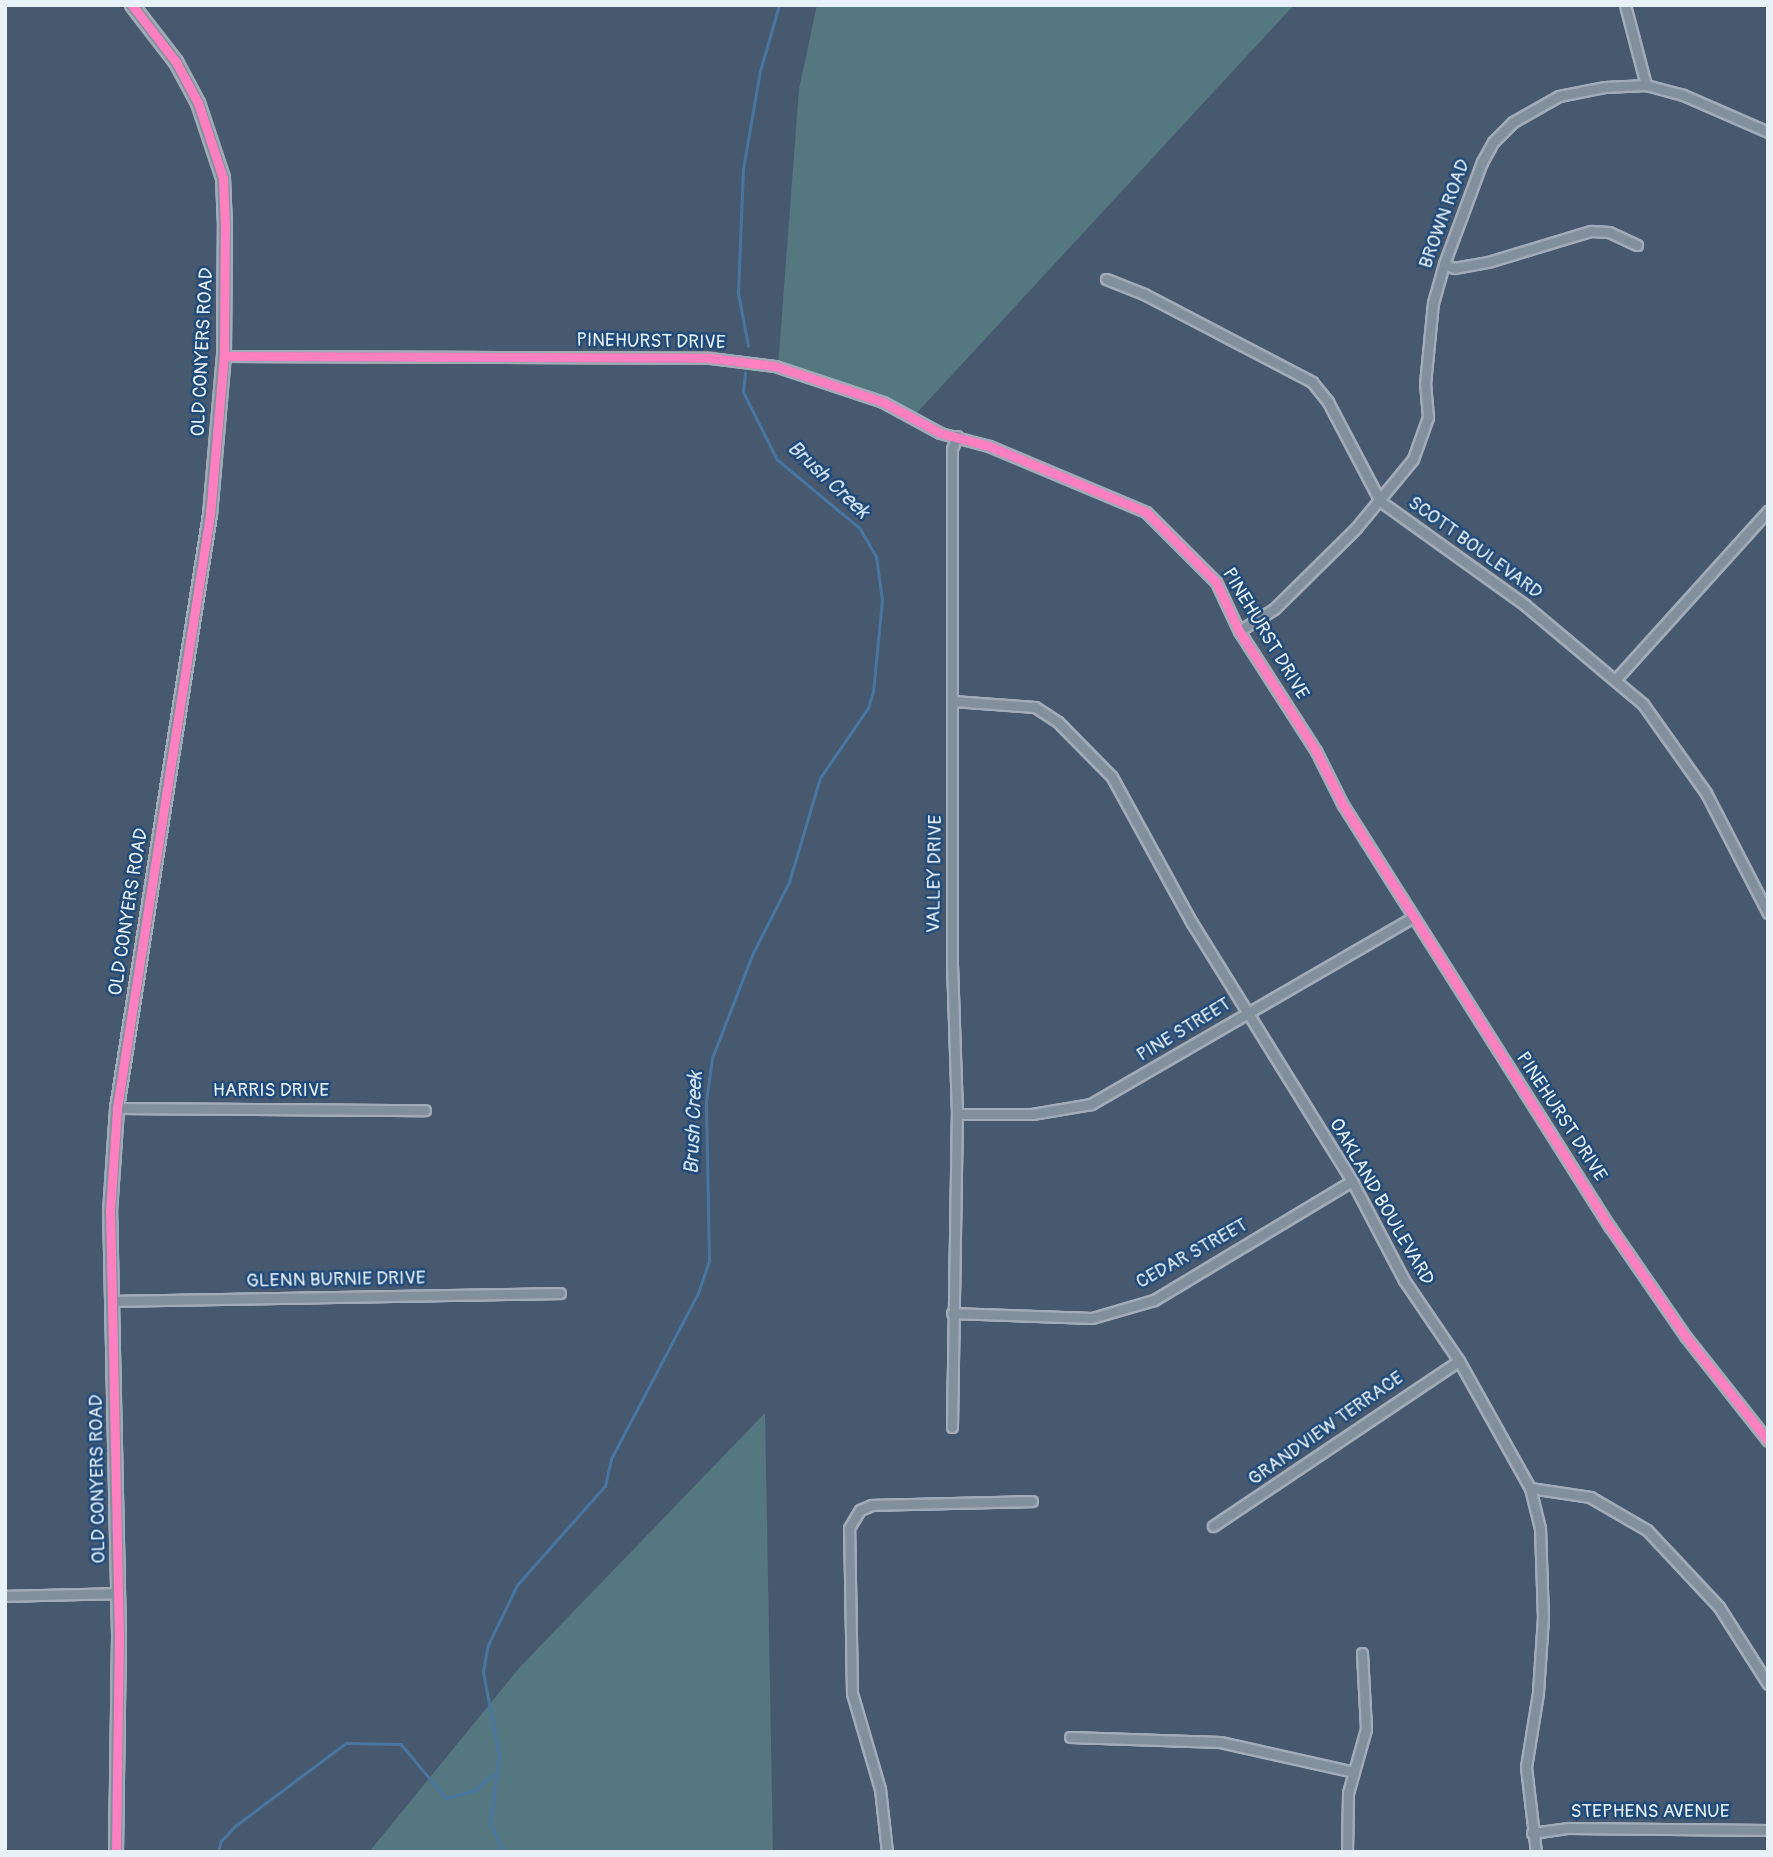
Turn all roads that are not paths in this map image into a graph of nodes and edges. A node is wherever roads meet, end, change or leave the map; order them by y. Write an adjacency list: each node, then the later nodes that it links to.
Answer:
1 (132, 5): 8 (street, OLD CONYERS ROAD)
2 (1625, 5): 3 (street)
3 (1646, 85): 4 (street, BROWN ROAD); 6 (street, BROWN ROAD)
4 (1768, 132)
5 (1636, 245): 6 (street)
6 (1444, 264): 10 (street, BROWN ROAD)
7 (1106, 279): 10 (street, SCOTT BOULEVARD)
8 (223, 356): 9 (street, PINEHURST DRIVE); 18 (street, OLD CONYERS ROAD)
9 (957, 436): 12 (street, PINEHURST DRIVE); 14 (street, VALLEY DRIVE)
10 (1380, 501): 12 (street, BROWN ROAD); 13 (street, SCOTT BOULEVARD)
11 (1768, 511): 13 (street)
12 (1239, 631): 16 (street, PINEHURST DRIVE)
13 (1616, 679): 15 (street, SCOTT BOULEVARD)
14 (953, 701): 17 (street, OAKLAND BOULEVARD); 20 (street, VALLEY DRIVE)
15 (1768, 913)
16 (1413, 918): 17 (street, PINE STREET); 27 (street, PINEHURST DRIVE)
17 (1246, 1013): 20 (street, PINE STREET); 21 (street, OAKLAND BOULEVARD)
18 (117, 1108): 19 (street, HARRIS DRIVE); 23 (street, OLD CONYERS ROAD)
19 (425, 1110)
20 (957, 1114): 24 (street, VALLEY DRIVE)
21 (1352, 1181): 24 (street, CEDAR STREET); 25 (street, OAKLAND BOULEVARD)
22 (560, 1293): 23 (street, GLENN BURNIE DRIVE)
23 (112, 1301): 31 (street, OLD CONYERS ROAD)
24 (953, 1312): 26 (street, VALLEY DRIVE)
25 (1459, 1361): 28 (street, OAKLAND BOULEVARD); 30 (street, GRANDVIEW TERRACE)
26 (952, 1427)
27 (1768, 1441)
28 (1530, 1488): 34 (street); 38 (street, OAKLAND BOULEVARD)
29 (1032, 1501): 40 (street)
30 (1213, 1526)
31 (118, 1593): 32 (street); 39 (street, OLD CONYERS ROAD)
32 (5, 1595)
33 (1362, 1653): 36 (street)
34 (1768, 1684)
35 (1070, 1737): 36 (street)
36 (1354, 1772): 41 (street)
37 (1768, 1830): 38 (street, STEPHENS AVENUE)
38 (1532, 1833): 42 (street, OAKLAND BOULEVARD)
39 (116, 1852)
40 (887, 1852)
41 (1347, 1852)
42 (1536, 1852)

